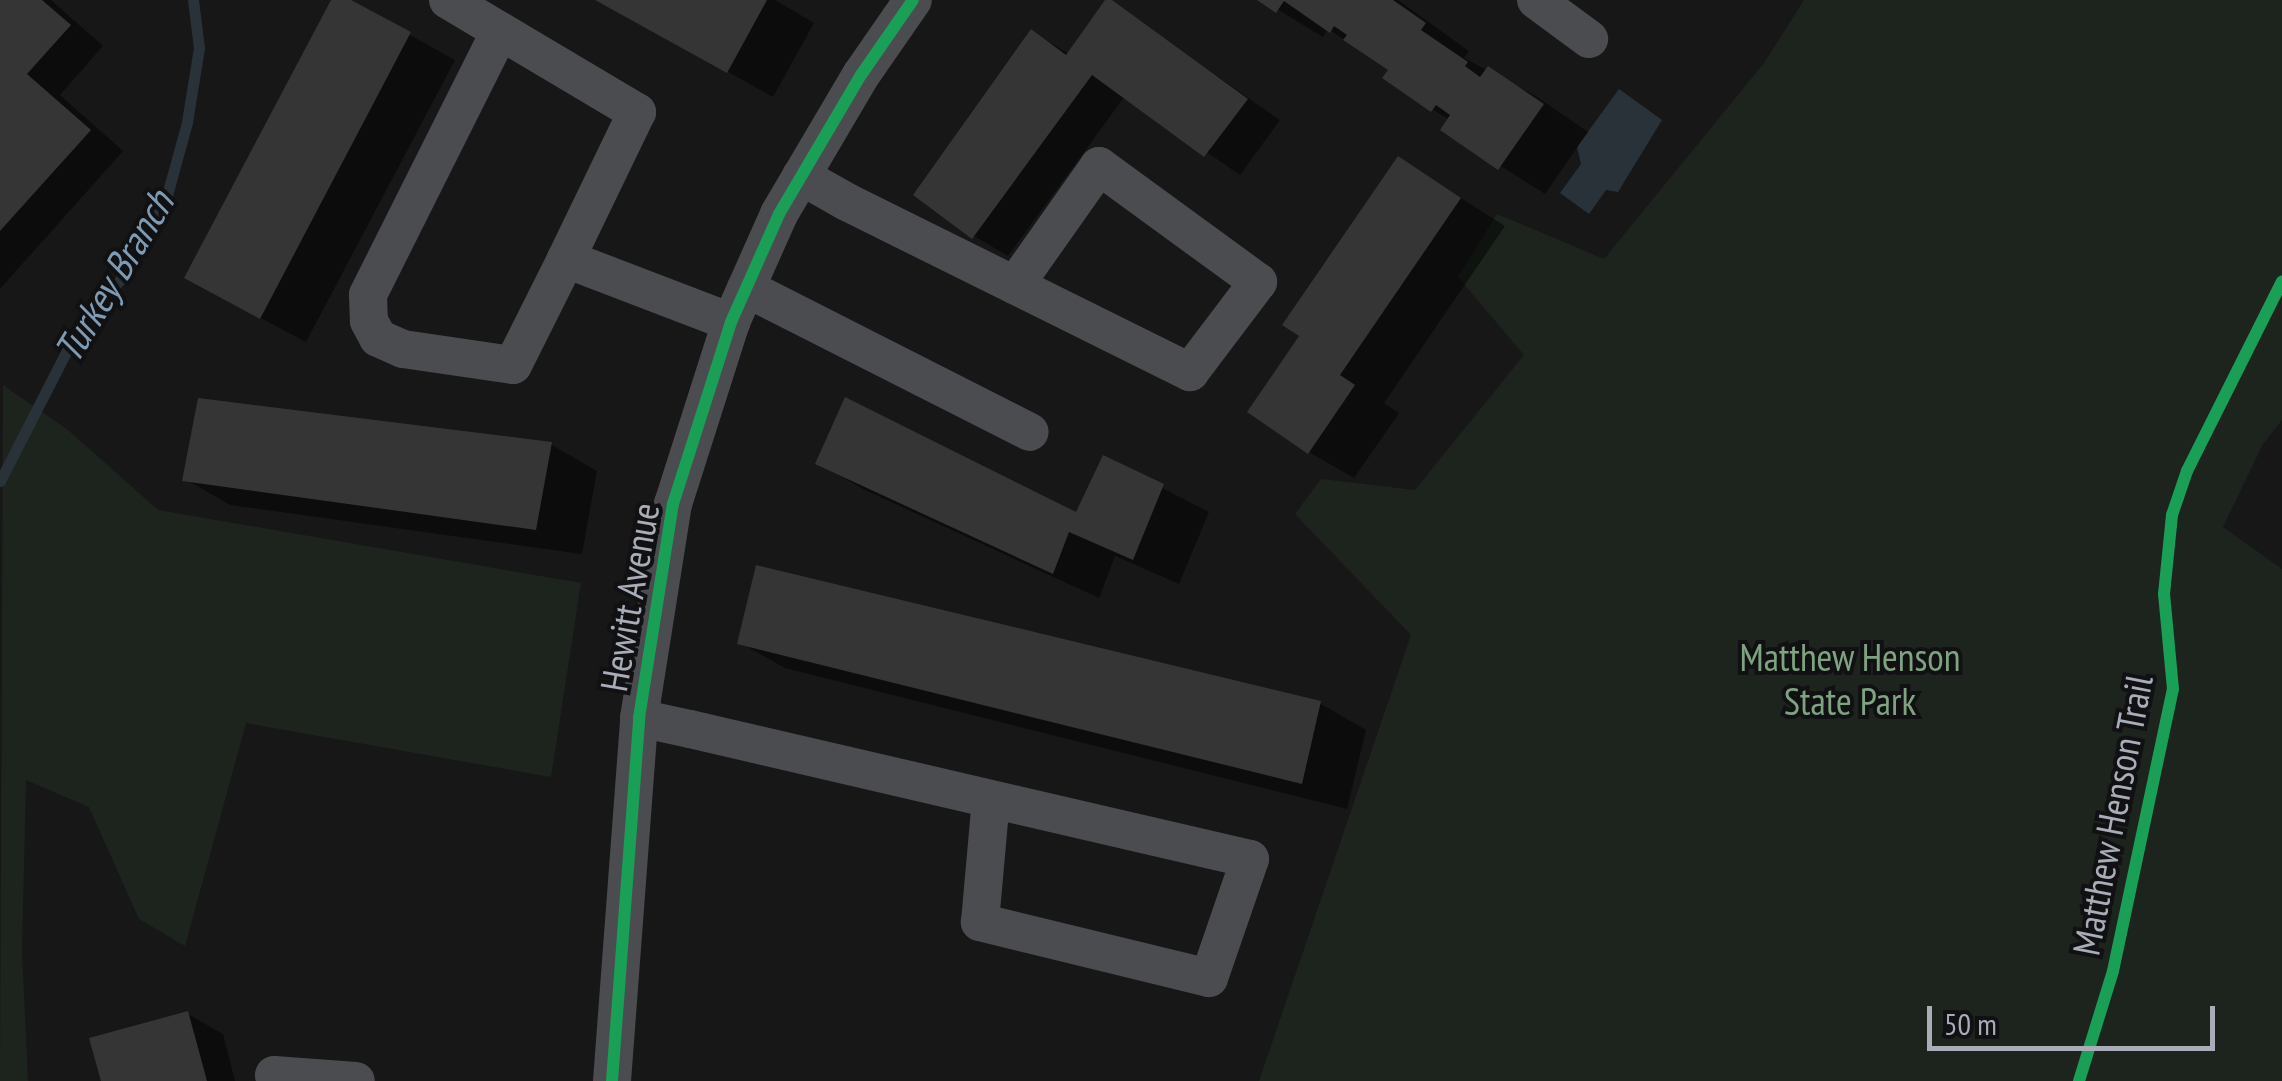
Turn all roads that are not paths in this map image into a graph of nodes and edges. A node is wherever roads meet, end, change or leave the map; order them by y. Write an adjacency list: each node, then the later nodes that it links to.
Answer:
1 (448, 0): 4 (street)
2 (1536, 0): 5 (street)
3 (909, 1): 6 (street, Hewitt Avenue)
4 (500, 31): 7 (street); 7 (street)
5 (1590, 39)
6 (801, 176): 8 (street); 9 (street, Hewitt Avenue)
7 (566, 259): 9 (street)
8 (1015, 285): 8 (street)
9 (738, 305): 10 (street); 11 (street, Hewitt Avenue)
10 (1030, 432)
11 (639, 718): 12 (street); 15 (street, Hewitt Avenue)
12 (991, 799): 12 (street)
13 (276, 1081): 14 (street)
14 (356, 1081)
15 (612, 1081)

